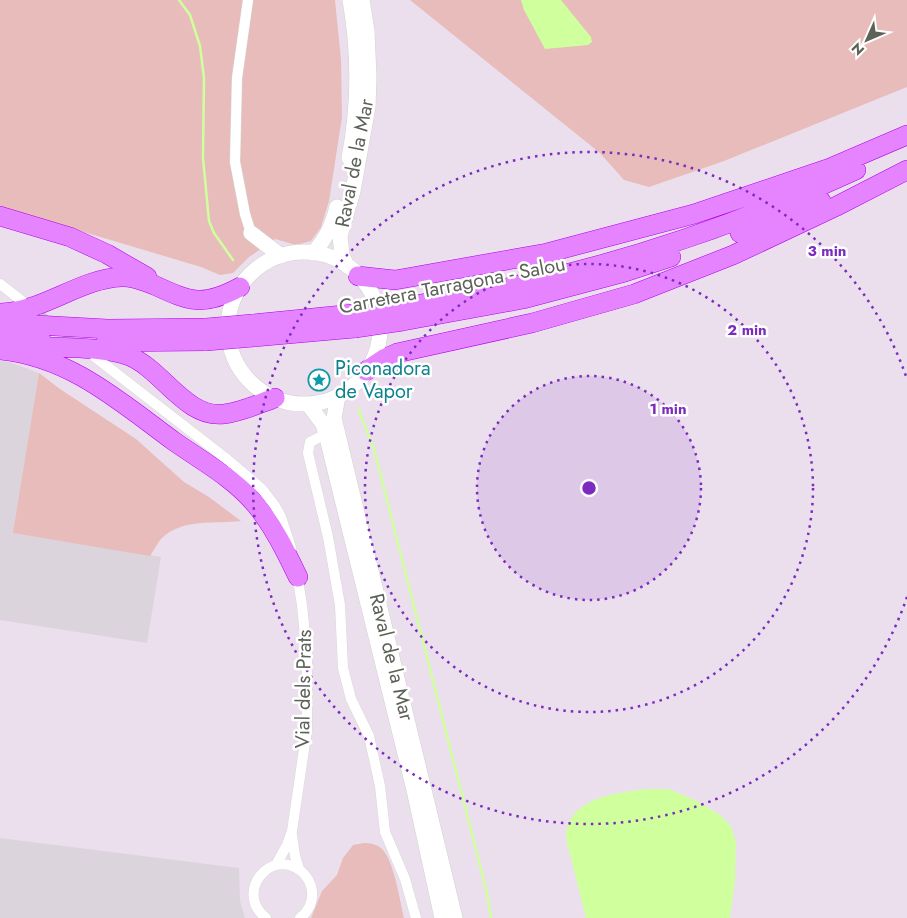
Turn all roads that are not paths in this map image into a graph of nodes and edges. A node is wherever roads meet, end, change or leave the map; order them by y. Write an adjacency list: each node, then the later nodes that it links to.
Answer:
1 (248, 0): 9 (street)
2 (350, 0): 10 (street, Raval de la Mar)
3 (362, 0): 13 (street, Raval de la Mar)
4 (907, 135): 13 (highway)
5 (907, 146): 19 (highway, Carretera Tarragona - Salou)
6 (907, 161): 19 (highway, Carretera Tarragona - Salou)
7 (907, 170): 26 (highway)
8 (0, 216): 16 (highway)
9 (251, 233): 11 (street); 12 (street)
10 (312, 253): 11 (street); 13 (street)
11 (280, 256): 12 (street)
12 (256, 270): 15 (street)
13 (353, 271): 26 (street)
14 (0, 284): 17 (street)
15 (240, 287): 16 (highway); 28 (street)
16 (180, 297): 18 (highway)
17 (22, 301)
18 (0, 313)
19 (402, 314): 21 (highway, Carretera Tarragona - Salou, bridge)
20 (0, 323): 21 (highway)
21 (206, 335): 22 (highway)
22 (0, 337)
23 (0, 344): 28 (highway)
24 (0, 350): 31 (highway)
25 (95, 358): 31 (street, Vial dels Prats)
26 (366, 371): 27 (street)
27 (338, 396): 29 (street); 39 (street, Raval de la Mar)
28 (275, 398): 29 (street)
29 (308, 404): 30 (street, Raval de la Mar)
30 (326, 434): 37 (street); 38 (street, Raval de la Mar)
31 (298, 577): 32 (street, Vial dels Prats)
32 (292, 831): 33 (street, Vial dels Prats); 34 (street, Vial dels Prats)
33 (276, 865): 34 (street); 35 (street)
34 (299, 869): 36 (street, Vial dels Prats)
35 (266, 918)
36 (300, 918)
37 (416, 918)
38 (442, 918)
39 (455, 918)

